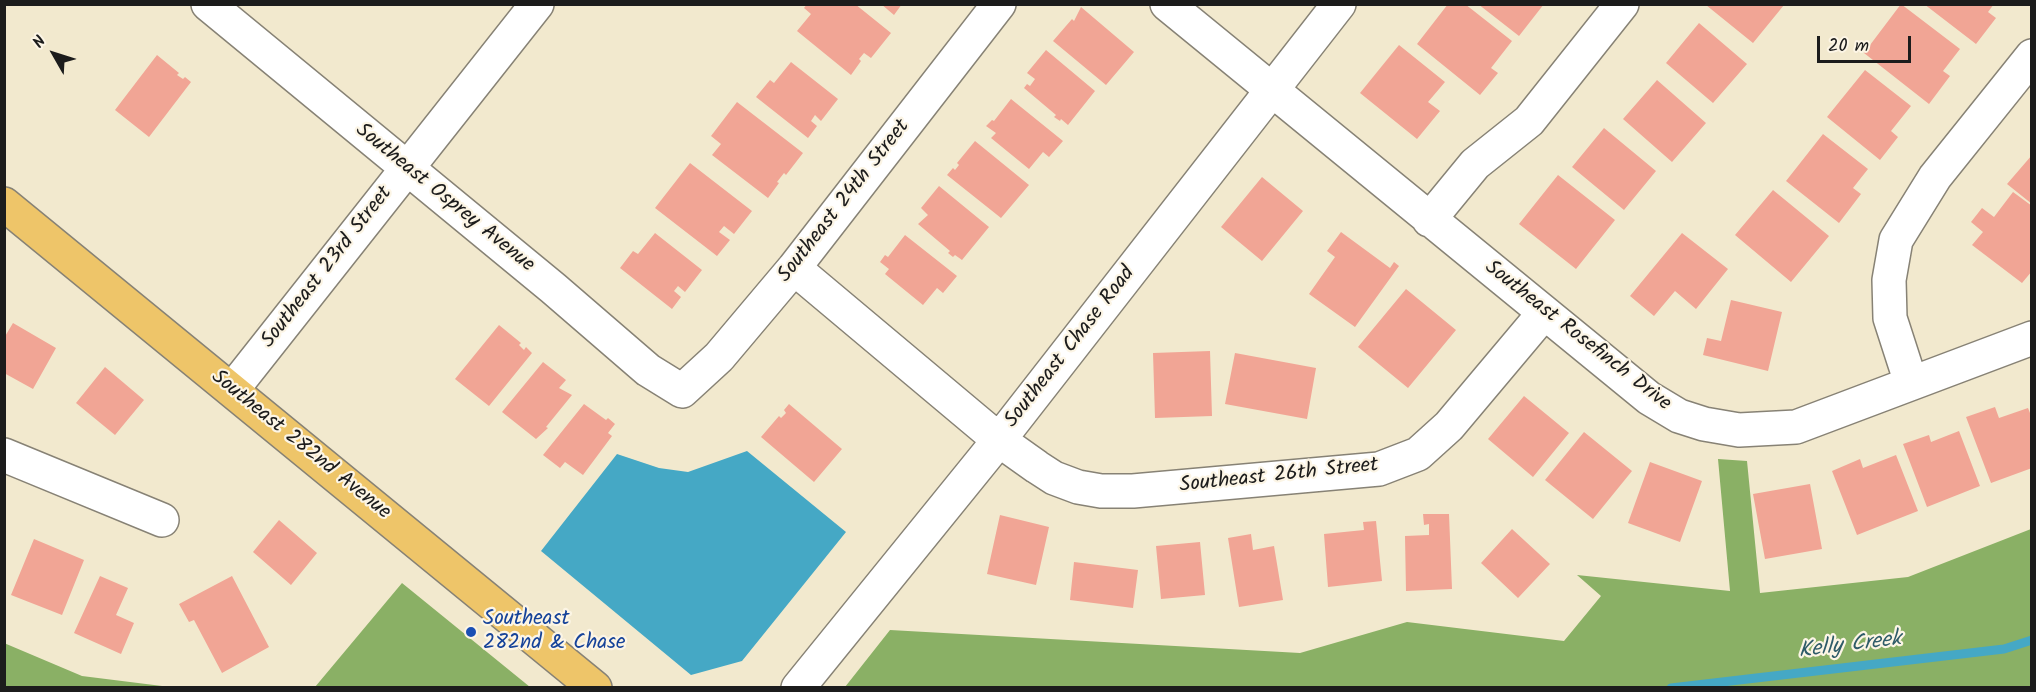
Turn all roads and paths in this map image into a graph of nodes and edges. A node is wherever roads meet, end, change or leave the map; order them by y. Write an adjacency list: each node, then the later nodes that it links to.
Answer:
1 (208, 4): 9 (street, Southeast Osprey Avenue)
2 (537, 4): 9 (street, Southeast 23rd Street)
3 (999, 4): 12 (street, Southeast 24th Street)
4 (1167, 4): 8 (street, Southeast Rosefinch Drive)
5 (1340, 4): 8 (street, Southeast Chase Road)
6 (1622, 4): 11 (street)
7 (2031, 56): 15 (street)
8 (1271, 92): 11 (street, Southeast Rosefinch Drive); 18 (street, Southeast Chase Road)
9 (408, 168): 16 (street, Southeast 23rd Street); 17 (street, Southeast Osprey Avenue)
10 (4, 204): 16 (main road, Southeast 282nd Avenue)
11 (1429, 220): 13 (street, Southeast Rosefinch Drive)
12 (794, 268): 17 (street, Southeast 24th Street); 18 (street, Southeast 26th Street)
13 (1544, 313): 15 (street, Southeast Rosefinch Drive); 18 (street, Southeast 26th Street)
14 (2031, 338): 15 (street, Southeast Rosefinch Drive)
15 (1911, 383)
16 (232, 390): 21 (main road, Southeast 282nd Avenue)
17 (682, 391)
18 (999, 440): 22 (street, Southeast Chase Road)
19 (4, 455): 20 (street)
20 (162, 520)
21 (595, 687)
22 (798, 687)

